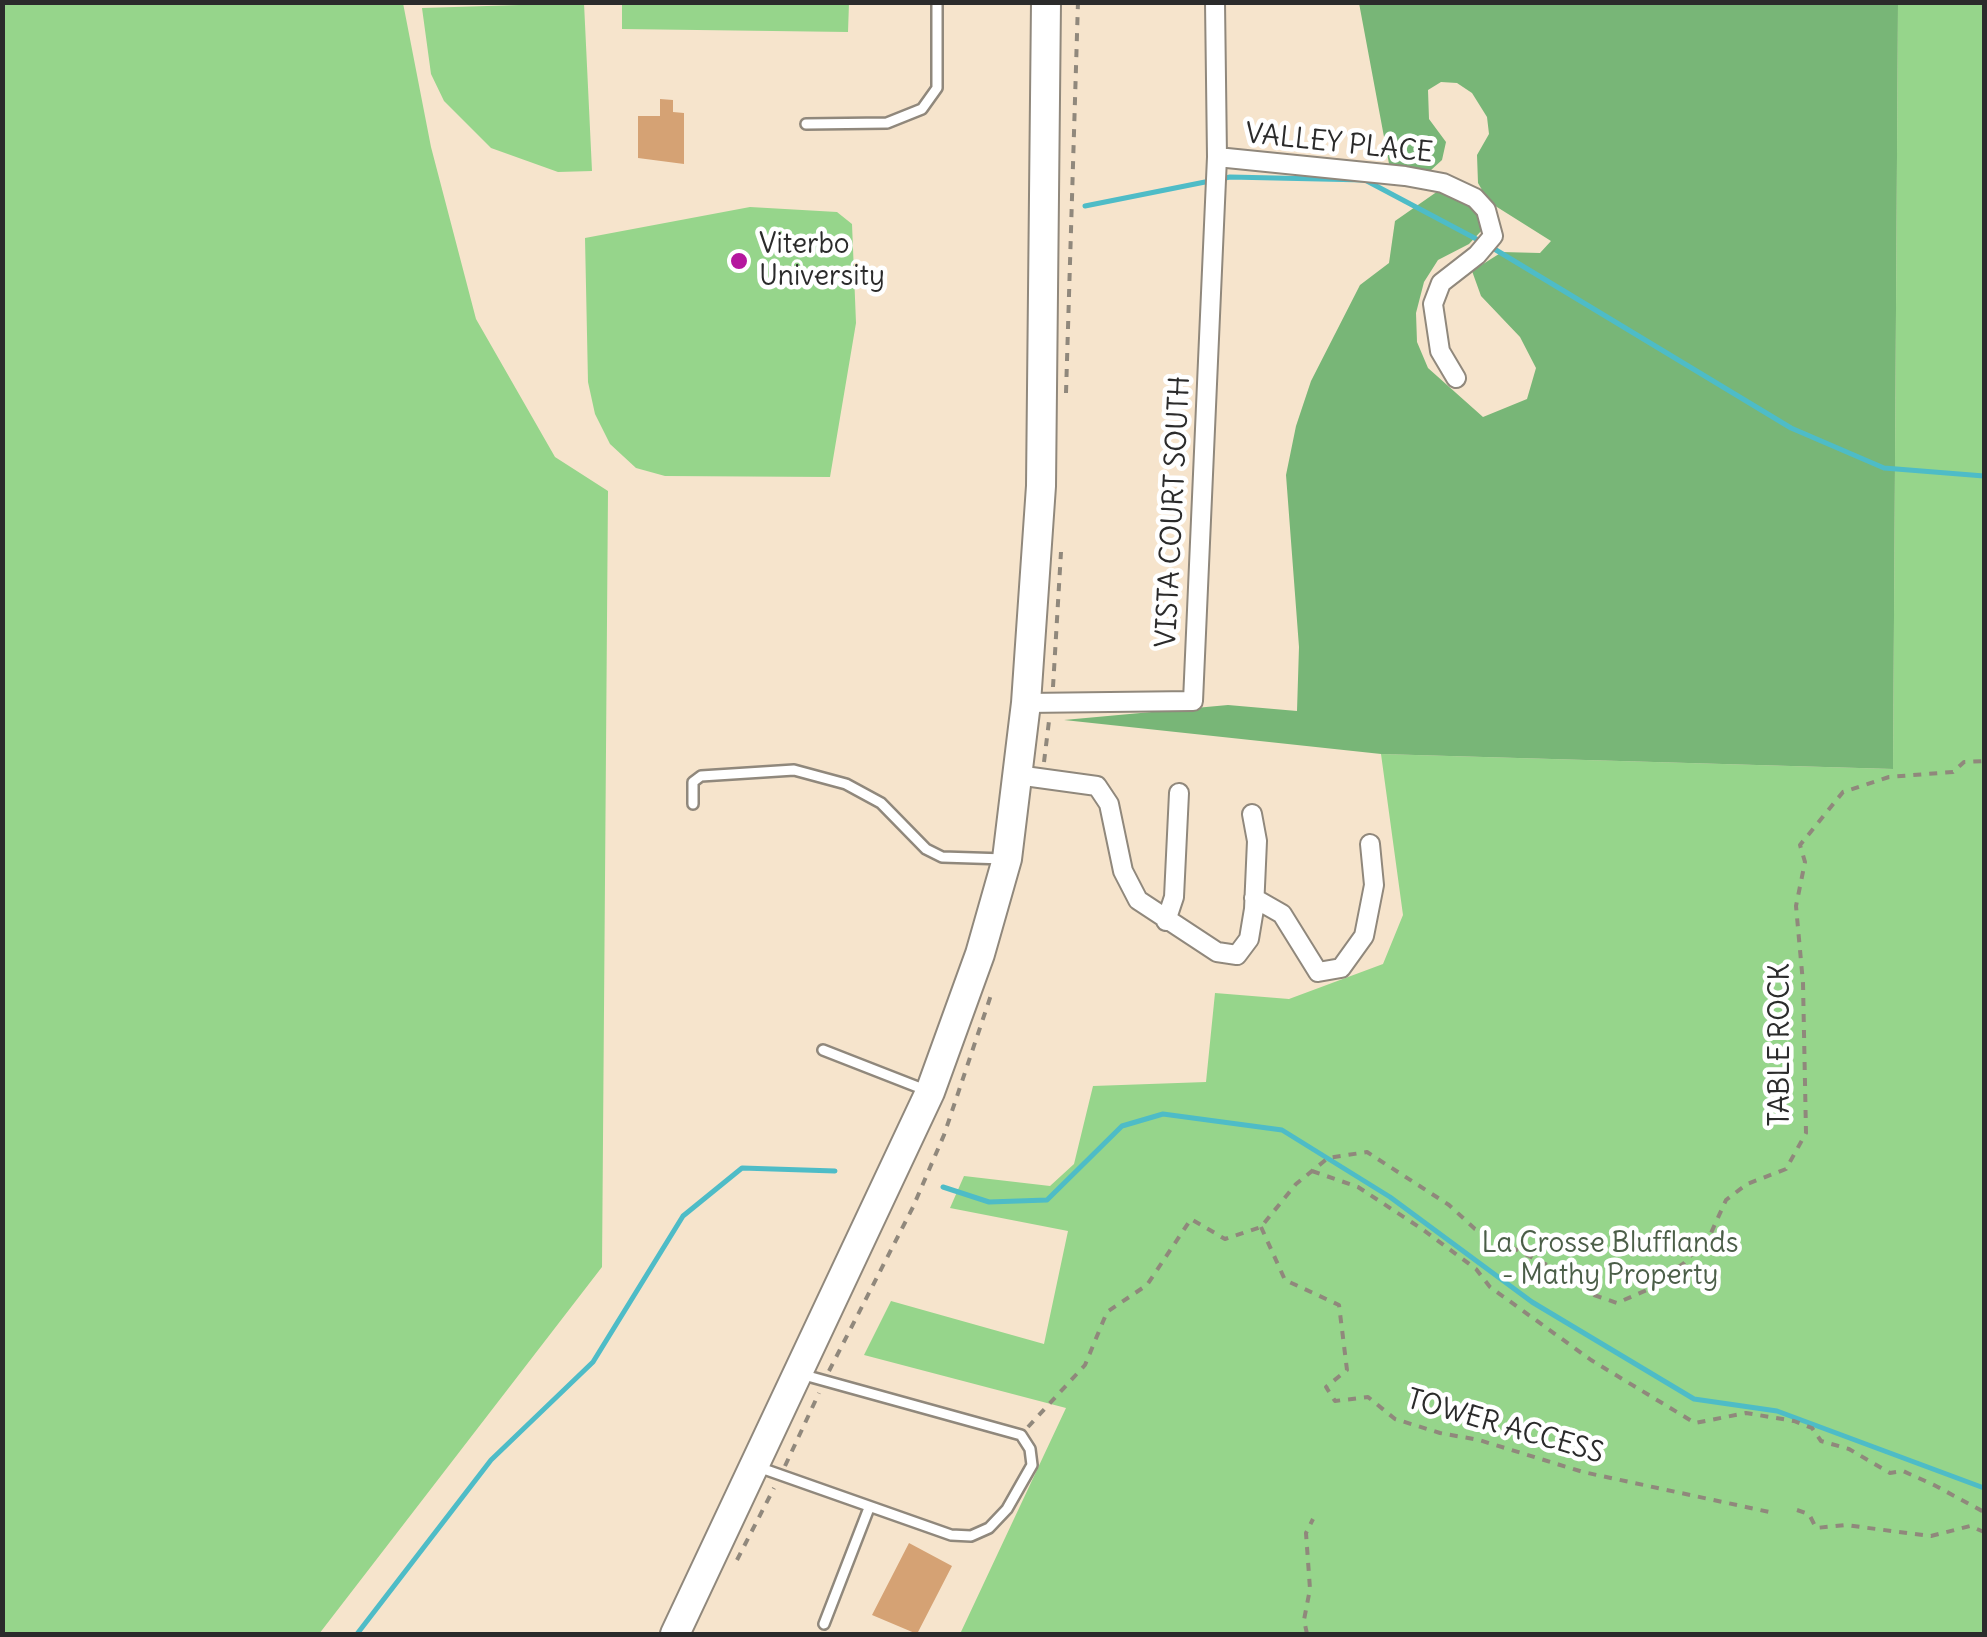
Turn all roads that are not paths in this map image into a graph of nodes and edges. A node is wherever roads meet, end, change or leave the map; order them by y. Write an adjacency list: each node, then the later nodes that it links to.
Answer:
1 (937, 2): 4 (lane)
2 (1046, 2): 7 (main road)
3 (1215, 2): 5 (street)
4 (806, 124)
5 (1217, 157): 6 (street, VALLEY PLACE); 7 (street, VISTA COURT SOUTH)
6 (1456, 378)
7 (1038, 703): 8 (main road)
8 (1029, 776): 13 (main road); 15 (street)
9 (1179, 793): 15 (street)
10 (693, 804): 13 (lane)
11 (1252, 814): 14 (street)
12 (1370, 844): 14 (street)
13 (1008, 859): 17 (main road)
14 (1254, 898): 15 (street)
15 (1166, 920)
16 (822, 1050): 17 (lane)
17 (930, 1092): 18 (main road)
18 (812, 1377): 19 (main road); 20 (lane)
19 (768, 1472): 20 (lane); 22 (main road)
20 (869, 1508): 21 (lane)
21 (824, 1624)
22 (675, 1634)

